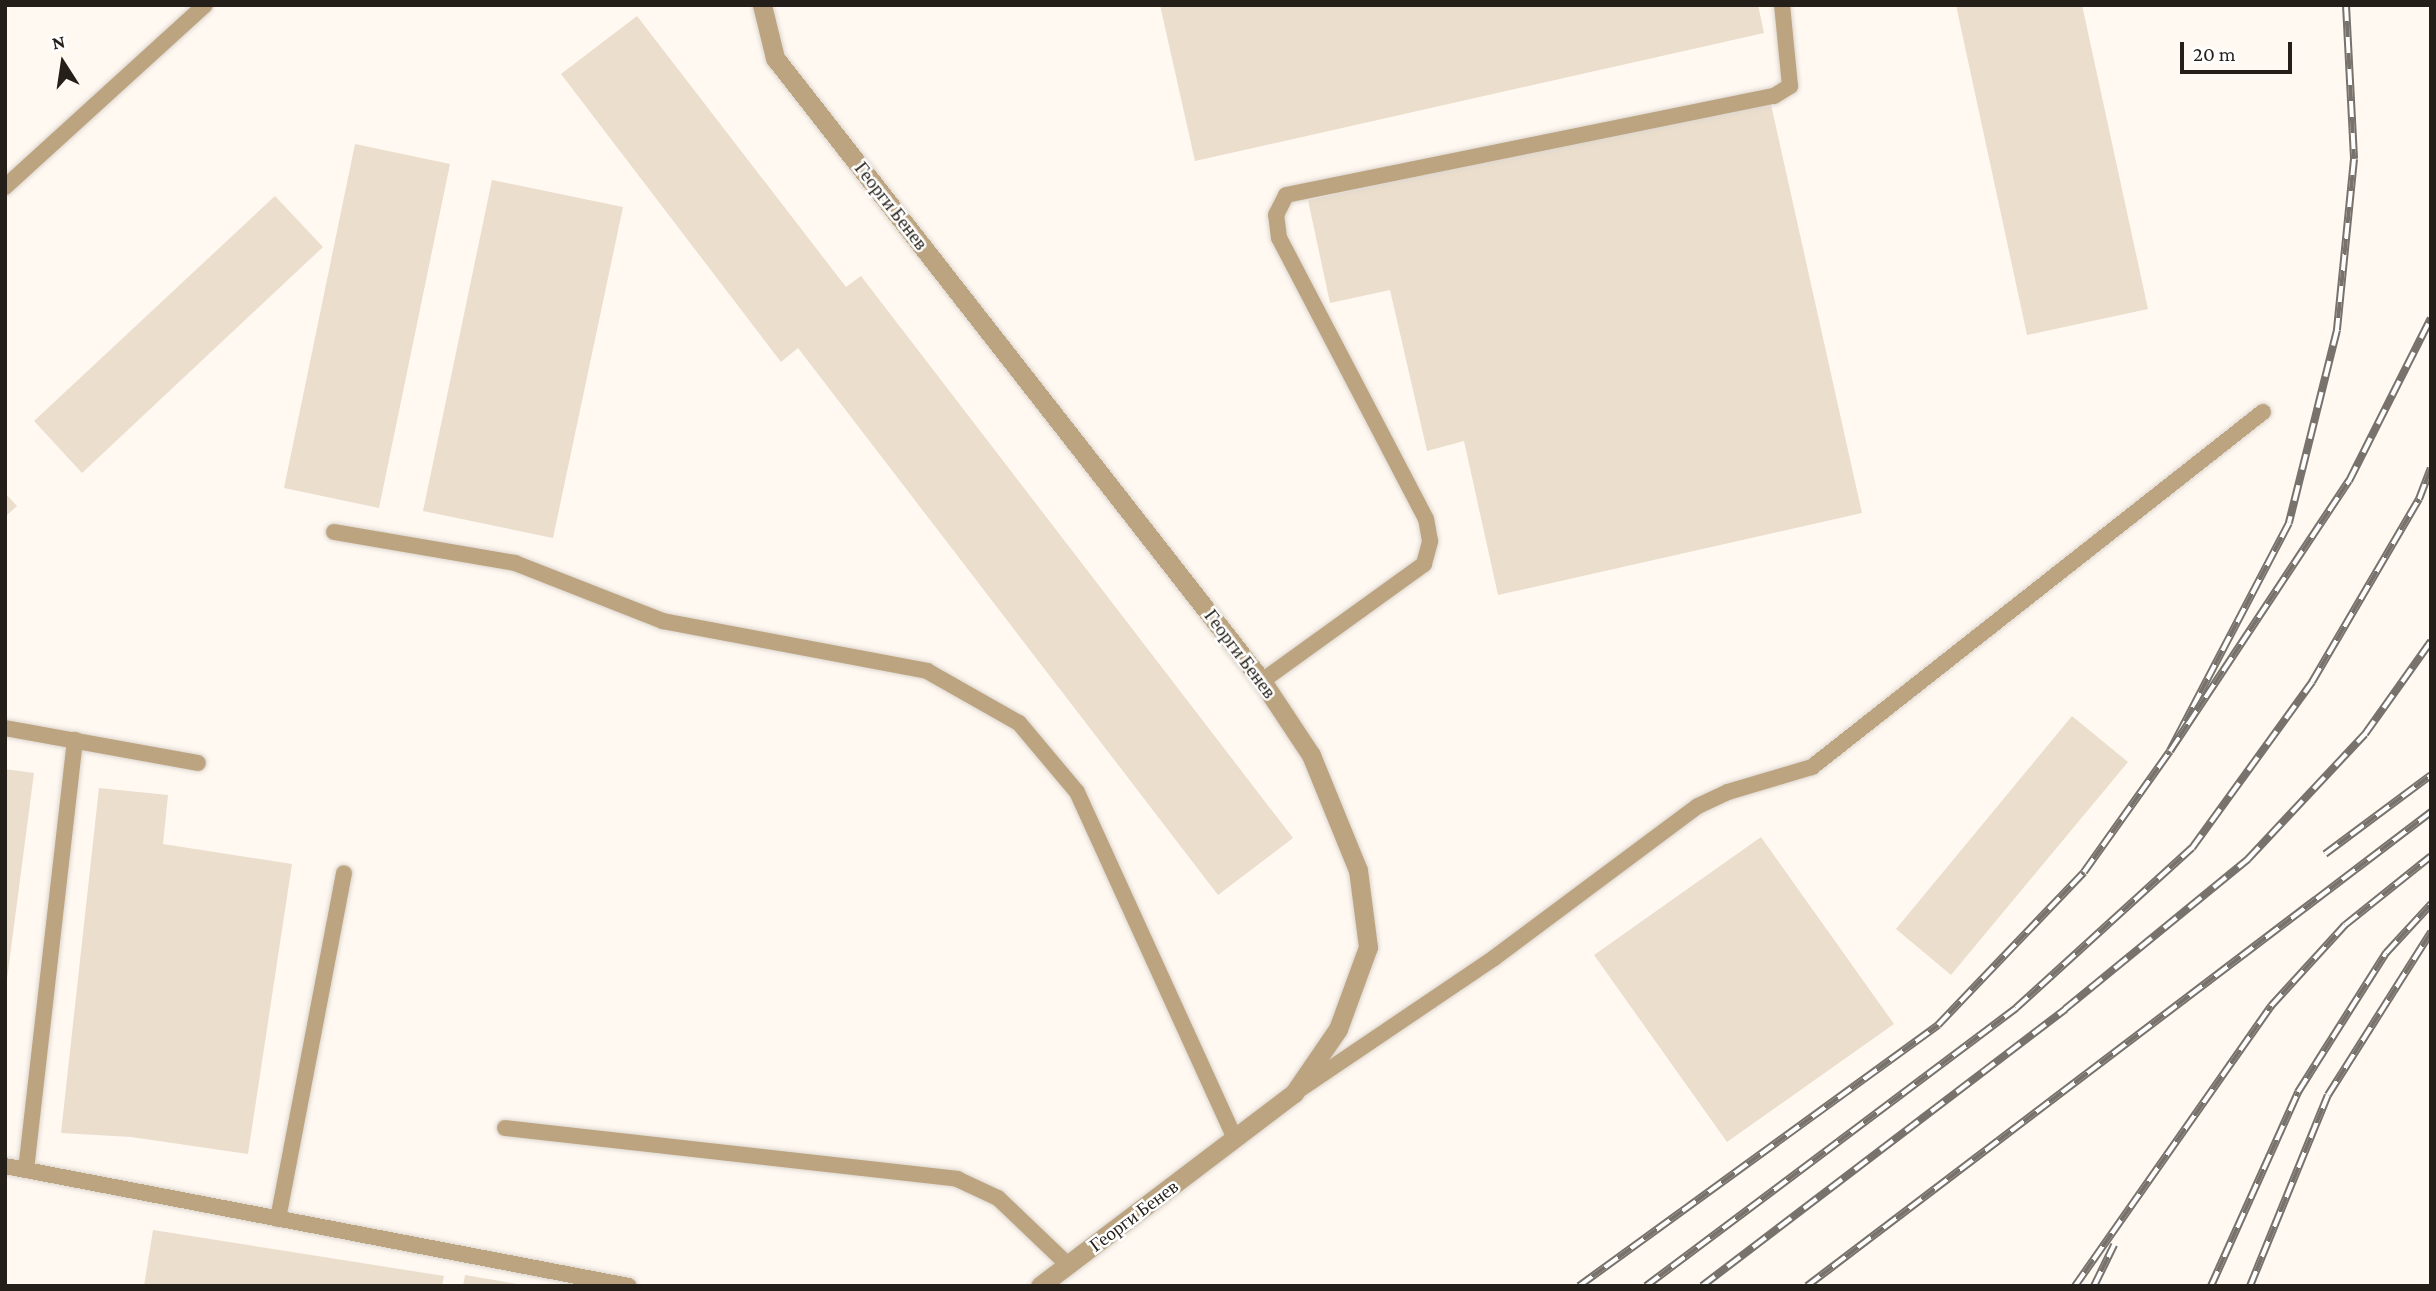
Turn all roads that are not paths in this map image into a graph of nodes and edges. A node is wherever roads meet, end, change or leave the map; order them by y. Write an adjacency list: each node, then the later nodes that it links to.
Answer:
1 (205, 5): 4 (lane)
2 (762, 5): 7 (street, Георги Бенев)
3 (1782, 5): 7 (lane)
4 (5, 187)
5 (2263, 412): 12 (lane)
6 (334, 532): 14 (lane)
7 (1262, 681): 12 (street, Георги Бенев)
8 (5, 728): 9 (lane)
9 (75, 740): 10 (lane); 16 (lane)
10 (198, 763)
11 (344, 873): 17 (lane)
12 (1294, 1093): 14 (street, Георги Бенев)
13 (505, 1128): 18 (lane)
14 (1235, 1139): 18 (street, Георги Бенев)
15 (5, 1166): 16 (lane)
16 (26, 1170): 17 (lane)
17 (278, 1219): 19 (lane)
18 (1068, 1265): 20 (street, Георги Бенев)
19 (629, 1286)
20 (1040, 1286)

